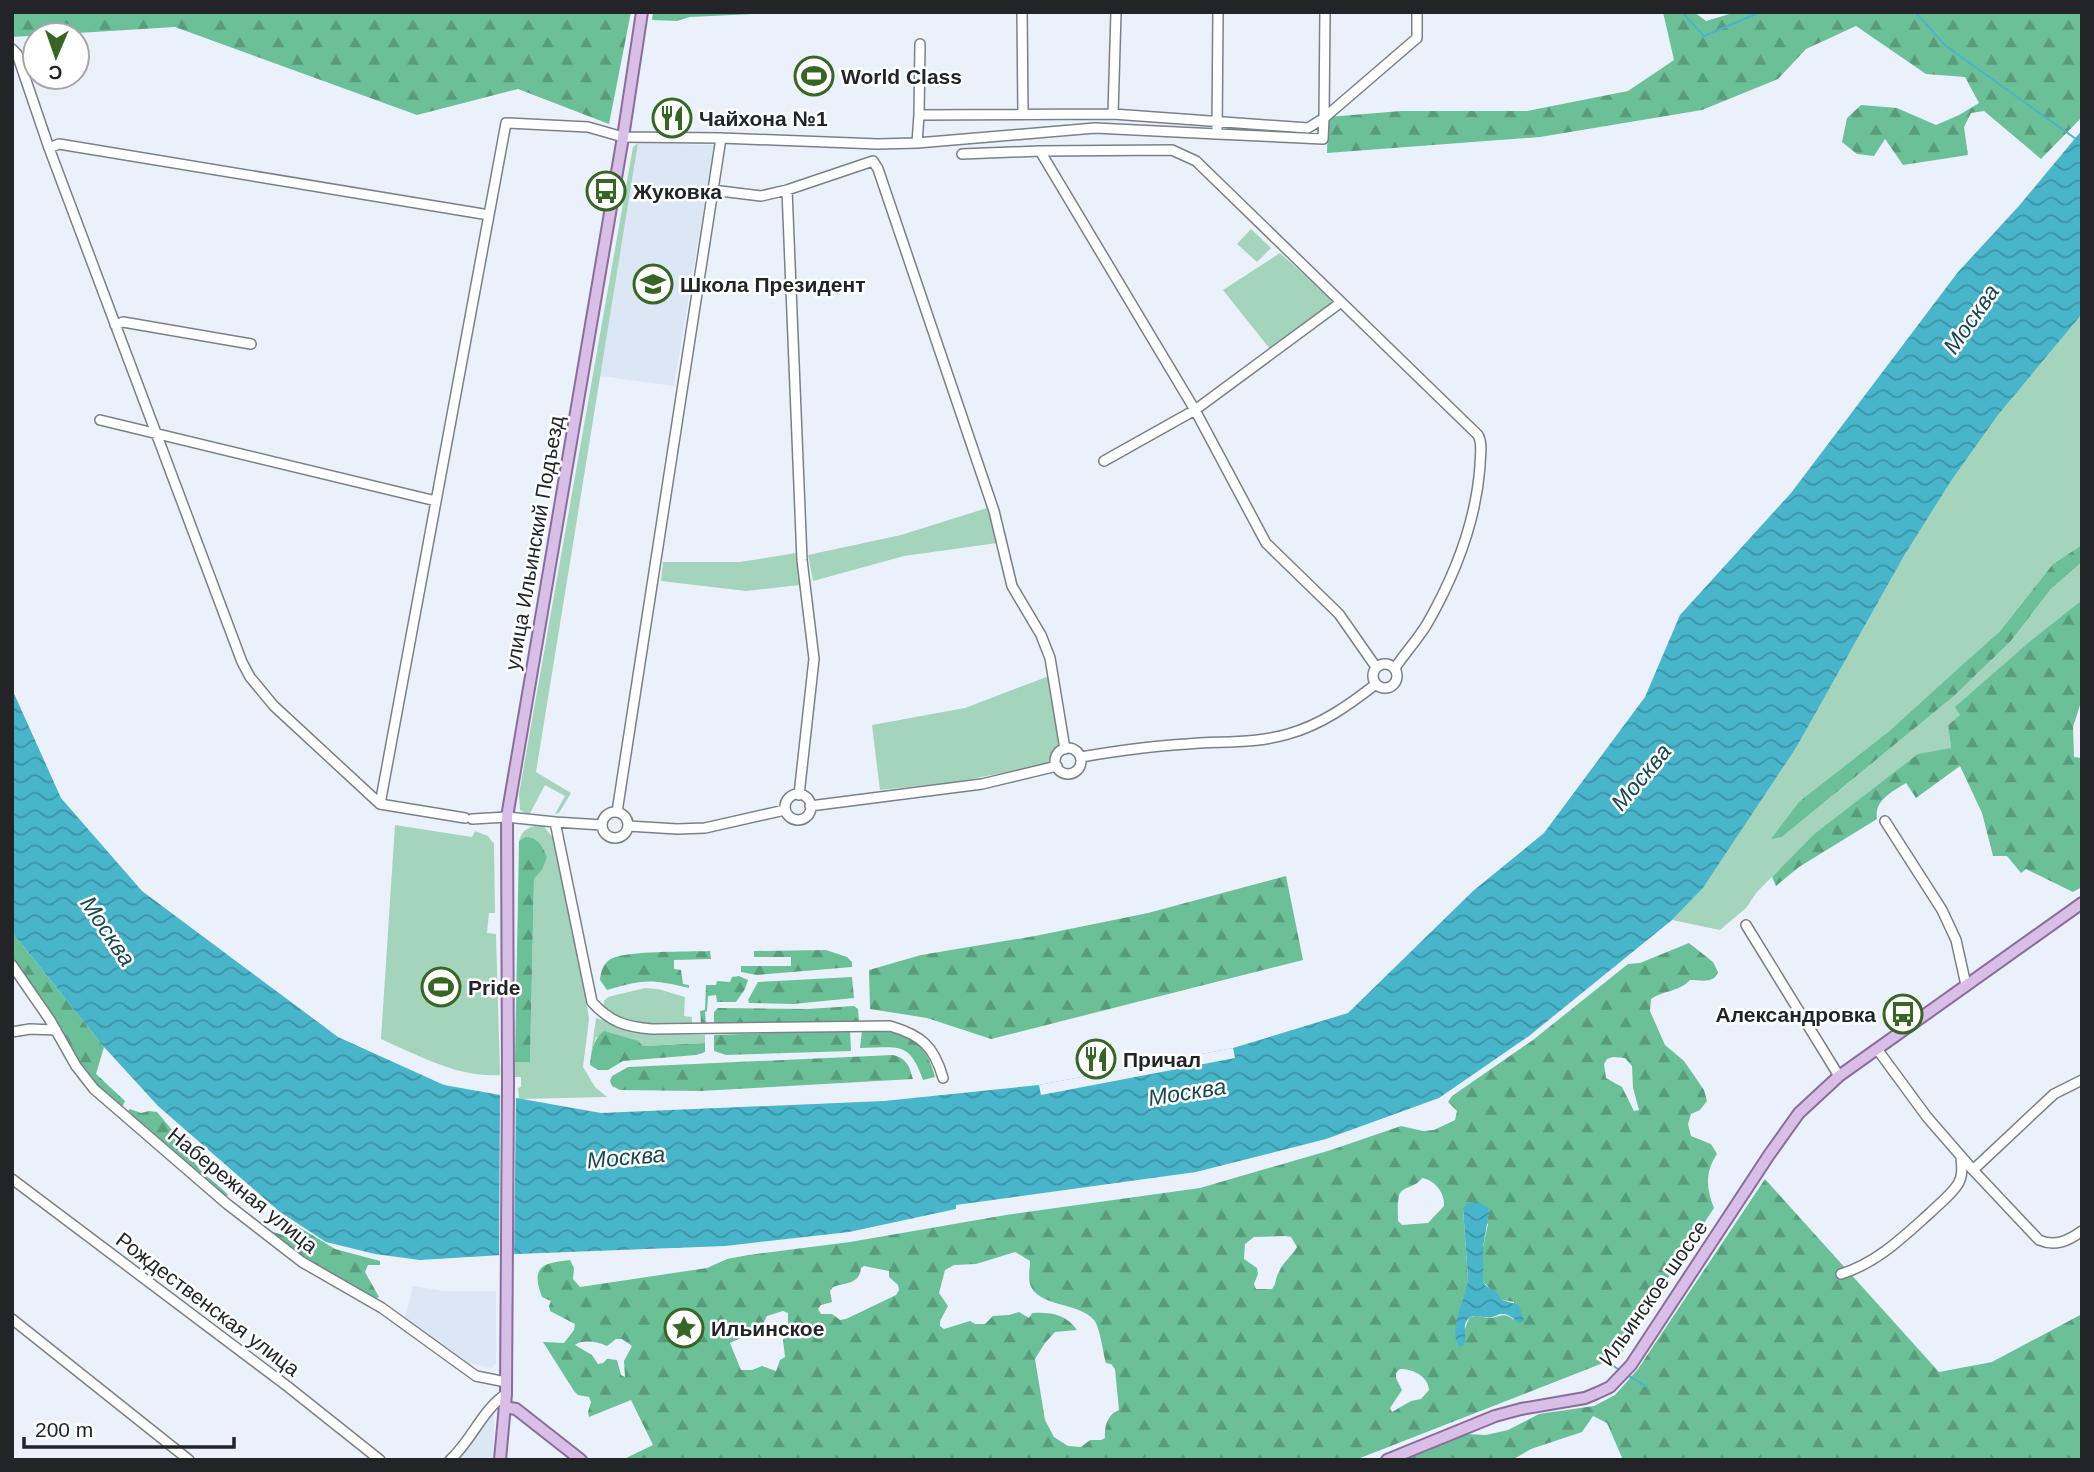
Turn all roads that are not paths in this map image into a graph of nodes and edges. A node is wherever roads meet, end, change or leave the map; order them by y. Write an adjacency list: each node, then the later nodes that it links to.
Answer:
1 (642, 12): 15 (main road, улица Ильинский Подъезд)
2 (1022, 12): 9 (street)
3 (1116, 12): 10 (street)
4 (1218, 12): 13 (street)
5 (1325, 12): 12 (street)
6 (1417, 12): 12 (street)
7 (920, 44): 11 (street)
8 (12, 49): 18 (street)
9 (1023, 113): 10 (street); 11 (street)
10 (1113, 114): 13 (street)
11 (919, 115): 17 (street)
12 (1324, 118): 13 (street); 14 (street)
13 (1216, 122): 14 (street)
14 (1217, 134): 17 (street)
15 (623, 137): 16 (street); 23 (street); 43 (main road, улица Ильинский Подъезд)
16 (721, 138): 17 (street); 21 (street)
17 (918, 143)
18 (49, 148): 23 (street); 25 (street)
19 (1040, 151): 20 (street); 24 (street); 27 (street)
20 (962, 154)
21 (712, 190): 22 (street); 42 (street)
22 (787, 190): 35 (street); 38 (street)
23 (489, 215): 31 (street)
24 (1340, 303): 27 (street); 33 (street)
25 (115, 325): 26 (street); 29 (street)
26 (251, 344)
27 (1195, 411): 30 (street); 32 (street)
28 (100, 421): 29 (street)
29 (157, 434): 31 (street); 39 (street)
30 (1104, 461)
31 (436, 500): 39 (street)
32 (1376, 667): 33 (street); 34 (street)
33 (1395, 668): 34 (street)
34 (1376, 684): 36 (street)
35 (1065, 749): 36 (street); 37 (street)
36 (1081, 757): 37 (street)
37 (1057, 766): 40 (street)
38 (799, 794): 40 (street); 41 (street)
39 (380, 804): 43 (street)
40 (810, 806): 41 (street)
41 (785, 810): 47 (street)
42 (617, 812): 46 (street); 47 (street)
43 (507, 817): 44 (street); 64 (main road, улица Ильинский Подъезд)
44 (555, 821): 46 (street); 56 (street)
45 (1885, 821): 51 (street)
46 (603, 825): 47 (street)
47 (628, 826)
48 (2082, 903): 51 (main road, Ильинское шоссе)
49 (1745, 925): 55 (street)
50 (12, 965): 52 (street, Набережная улица)
51 (1966, 985): 54 (main road, Ильинское шоссе)
52 (56, 1030): 53 (street); 64 (street, Набережная улица)
53 (12, 1032)
54 (1877, 1049): 55 (main road, Ильинское шоссе); 58 (street)
55 (1839, 1076): 71 (main road, Ильинское шоссе)
56 (943, 1078)
57 (2082, 1080): 59 (street)
58 (1961, 1156): 59 (street); 62 (street)
59 (1973, 1170): 61 (street)
60 (12, 1179): 67 (street, Рождественская улица)
61 (2082, 1231)
62 (1841, 1274)
63 (12, 1319): 66 (street)
64 (506, 1388): 65 (main road); 68 (street)
65 (505, 1407): 69 (main road); 70 (main road)
66 (189, 1460)
67 (380, 1460)
68 (450, 1460)
69 (500, 1460)
70 (580, 1460)
71 (1387, 1460)

